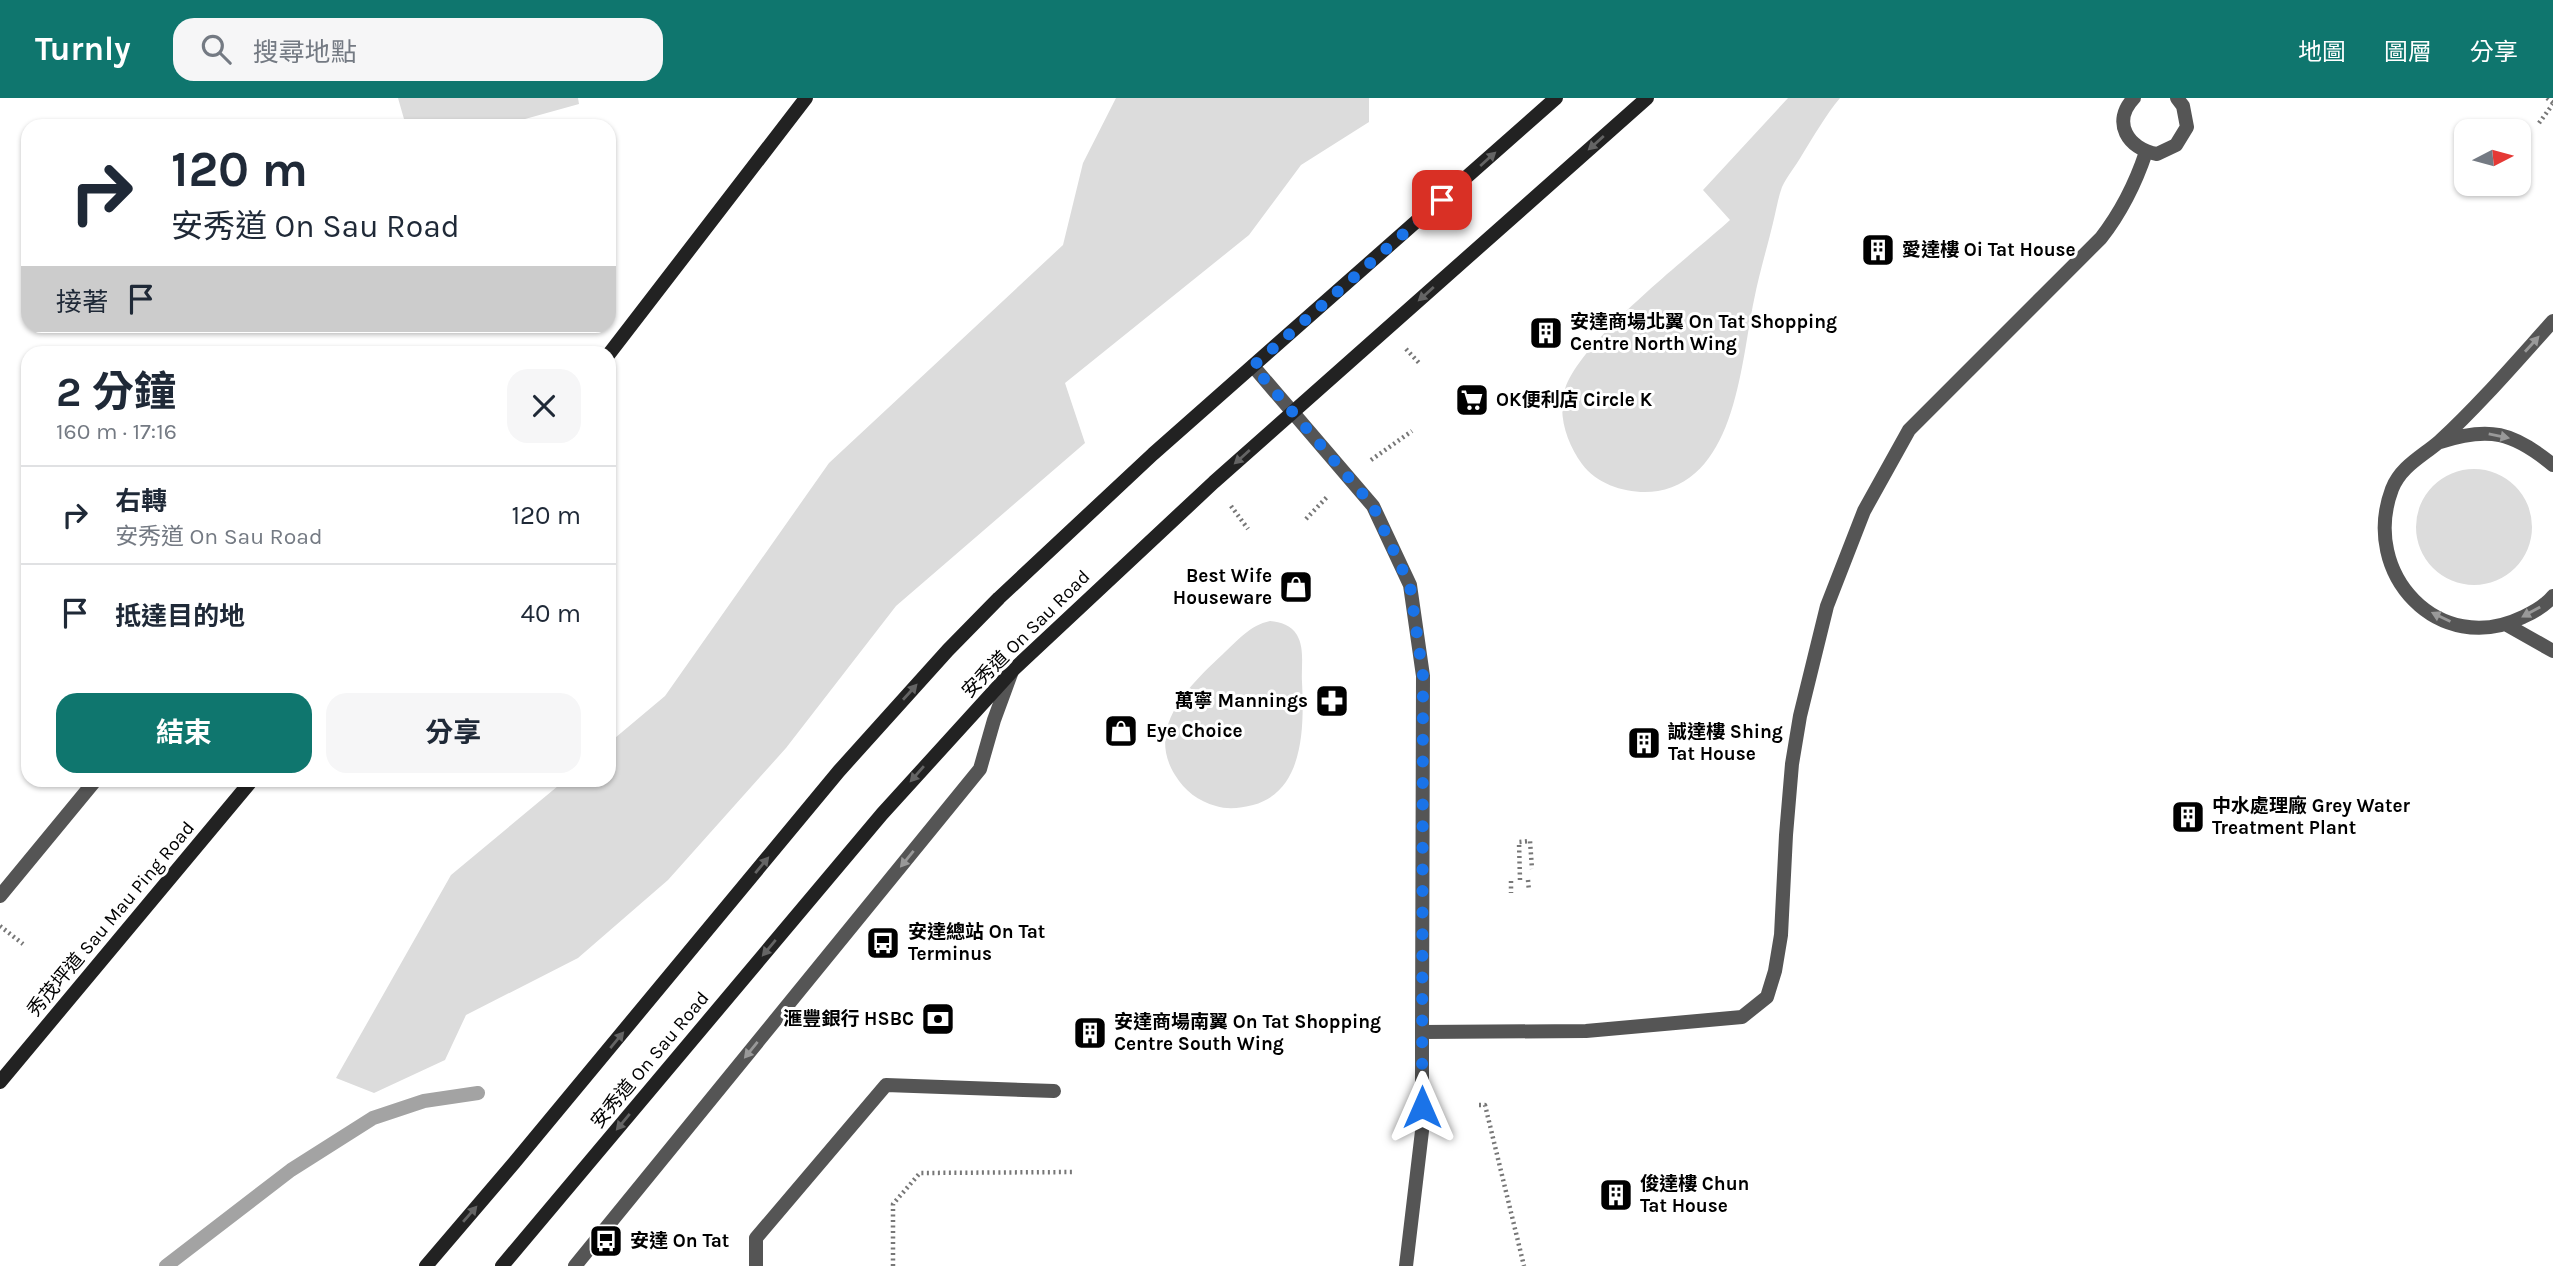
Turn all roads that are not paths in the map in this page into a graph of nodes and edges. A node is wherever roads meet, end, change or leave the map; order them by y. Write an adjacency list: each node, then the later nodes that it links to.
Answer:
1 (806, 98): 8 (main road)
2 (1556, 98): 9 (main road, 安秀道 On Sau Road, one-way to 2)
3 (1647, 98): 10 (main road, 安秀道 On Sau Road, one-way to 10)
4 (2134, 98): 6 (street)
5 (2177, 98): 6 (street)
6 (2147, 152): 20 (street)
7 (2553, 321): 11 (street, one-way to 7)
8 (615, 346)
9 (1253, 366): 10 (street); 23 (main road, 安秀道 On Sau Road, one-way to 9)
10 (1293, 412): 16 (main road, 安秀道 On Sau Road, one-way to 16); 20 (street)
11 (2438, 442): 12 (street, one-way to 12); 14 (street, one-way to 11)
12 (2553, 465)
13 (2553, 596): 14 (street, one-way to 14)
14 (2507, 625): 15 (street)
15 (2553, 651)
16 (1013, 670): 24 (main road, 安秀道 On Sau Road, one-way to 24); 25 (street, one-way to 25)
17 (90, 787): 19 (street)
18 (246, 787): 21 (main road, 秀茂坪道 Sau Mau Ping Road)
19 (0, 896)
20 (1422, 1032): 27 (street)
21 (0, 1083)
22 (1054, 1091): 26 (street)
23 (426, 1266)
24 (502, 1266)
25 (575, 1266)
26 (756, 1266)
27 (1406, 1266)

